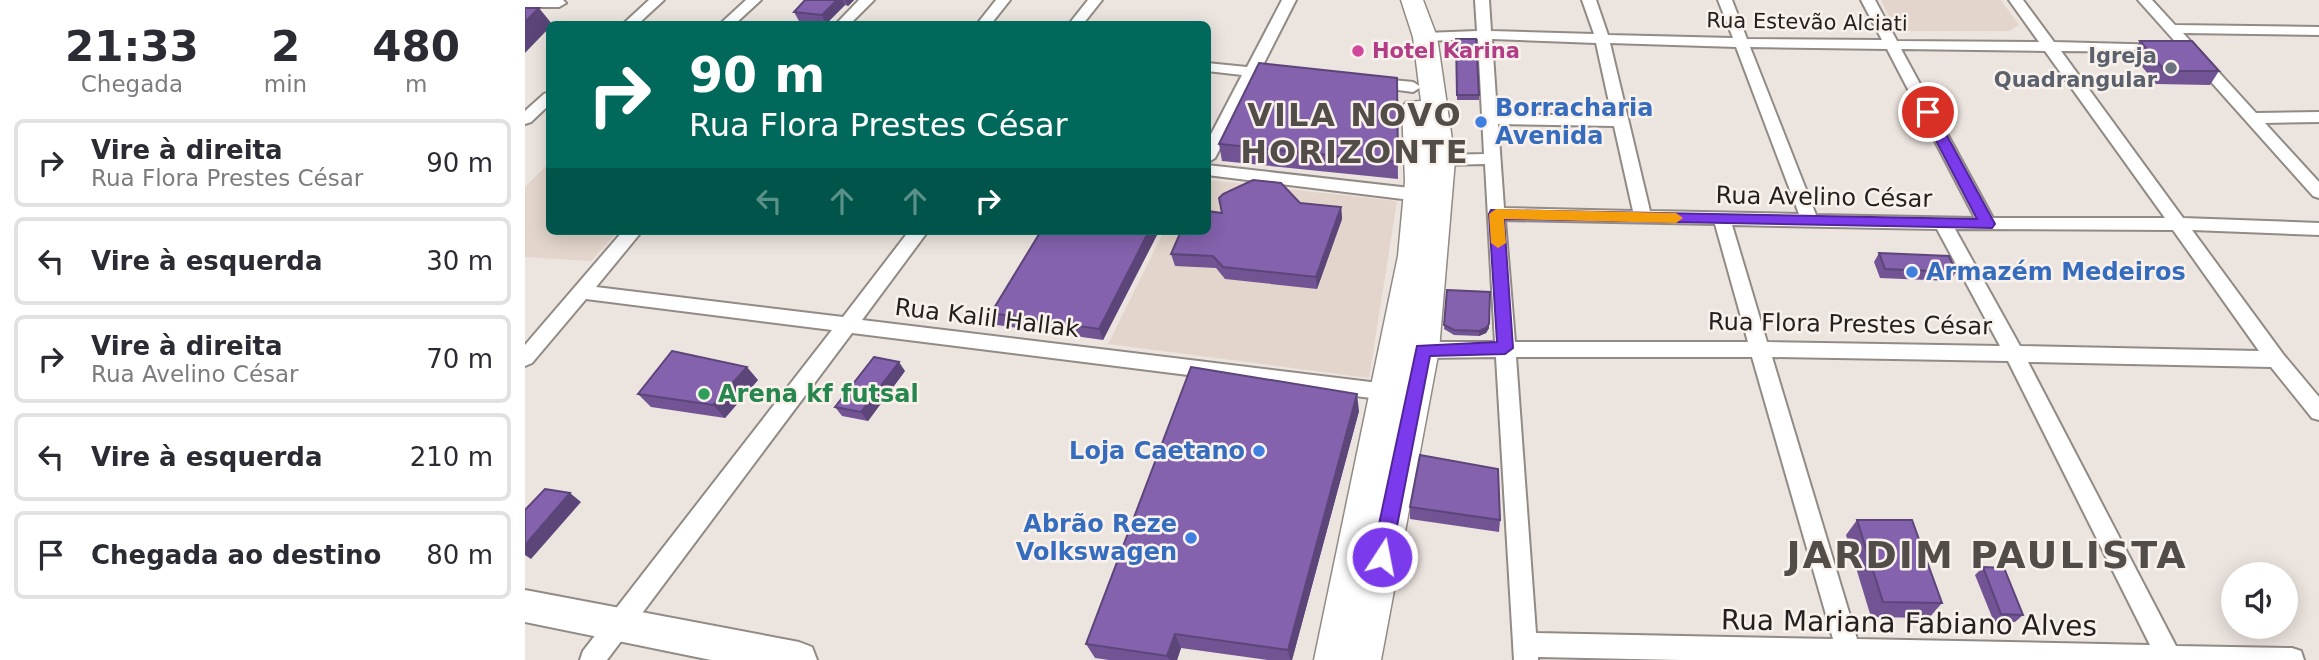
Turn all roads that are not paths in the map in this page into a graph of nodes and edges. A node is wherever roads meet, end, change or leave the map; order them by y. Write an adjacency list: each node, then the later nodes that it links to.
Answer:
1 (657, 0): 17 (street)
2 (754, 0): 18 (street)
3 (867, 0): 19 (street)
4 (1003, 0): 20 (street)
5 (1095, 0): 21 (street)
6 (1289, 0): 32 (street)
7 (1393, 0): 35 (main road)
8 (1412, 0): 25 (main road)
9 (1482, 0): 24 (street)
10 (1589, 0): 26 (street)
11 (1725, 0): 27 (street)
12 (1868, 0): 28 (street)
13 (2016, 0): 29 (street)
14 (2145, 0): 22 (street)
15 (559, 3): 16 (street)
16 (525, 4)
17 (633, 21)
18 (730, 21)
19 (846, 21)
20 (986, 21)
21 (1078, 21)
22 (2172, 29): 23 (street); 30 (street)
23 (2319, 31)
24 (1485, 35): 25 (street, Rua Estevão Alciati); 26 (street, Rua Estevão Alciati); 41 (street)
25 (1425, 37): 45 (main road)
26 (1602, 38): 27 (street, Rua Estevão Alciati); 42 (street)
27 (1741, 43): 28 (street, Rua Estevão Alciati); 52 (street)
28 (1892, 44): 29 (street, Rua Estevão Alciati); 54 (street)
29 (2050, 46): 30 (street, Rua Estevão Alciati); 55 (street)
30 (2188, 48): 39 (street)
31 (1211, 67): 32 (street)
32 (1252, 72): 33 (street); 43 (street)
33 (1293, 76)
34 (1359, 82): 35 (street)
35 (1413, 87): 48 (main road)
36 (546, 100): 38 (street)
37 (2319, 117): 39 (street)
38 (526, 118): 40 (street)
39 (2253, 118): 47 (street)
40 (546, 119)
41 (1490, 119): 42 (street); 44 (street)
42 (1622, 121): 50 (street)
43 (1211, 150)
44 (1493, 159): 45 (street); 49 (street)
45 (1442, 160): 63 (main road)
46 (1211, 170): 48 (street)
47 (2319, 192)
48 (1419, 195): 67 (main road)
49 (1496, 214): 50 (street, Rua Avelino César); 61 (street)
50 (1643, 217): 51 (street, Rua Avelino César)
51 (1722, 220): 52 (street, Rua Avelino César); 62 (street)
52 (1810, 221): 53 (street, Rua Avelino César)
53 (1943, 223): 54 (street, Rua Avelino César); 64 (street)
54 (1987, 224): 55 (street, Rua Avelino César)
55 (2178, 224): 56 (street, Rua Avelino César); 66 (street)
56 (2319, 229)
57 (630, 235): 59 (street)
58 (916, 235): 60 (street)
59 (581, 292): 60 (street, Rua Kalil Hallak); 65 (street)
60 (847, 325): 67 (street, Rua Kalil Hallak); 70 (street)
61 (1505, 348): 62 (street, Rua Flora Prestes César); 63 (street, Rua Flora Prestes César); 71 (street)
62 (1762, 349): 64 (street, Rua Flora Prestes César); 72 (street)
63 (1423, 350): 77 (main road)
64 (2013, 352): 66 (street, Rua Flora Prestes César); 73 (street)
65 (525, 358)
66 (2276, 359): 68 (street)
67 (1387, 392): 76 (main road)
68 (2319, 412)
69 (525, 606): 70 (street)
70 (618, 625): 74 (street); 75 (street)
71 (1525, 652): 72 (street, Rua Mariana Fabiano Alves)
72 (1850, 655): 73 (street, Rua Mariana Fabiano Alves)
73 (2170, 659): 78 (street, Rua Mariana Fabiano Alves)
74 (592, 660)
75 (799, 660)
76 (1334, 660)
77 (1361, 660)
78 (2292, 660)

